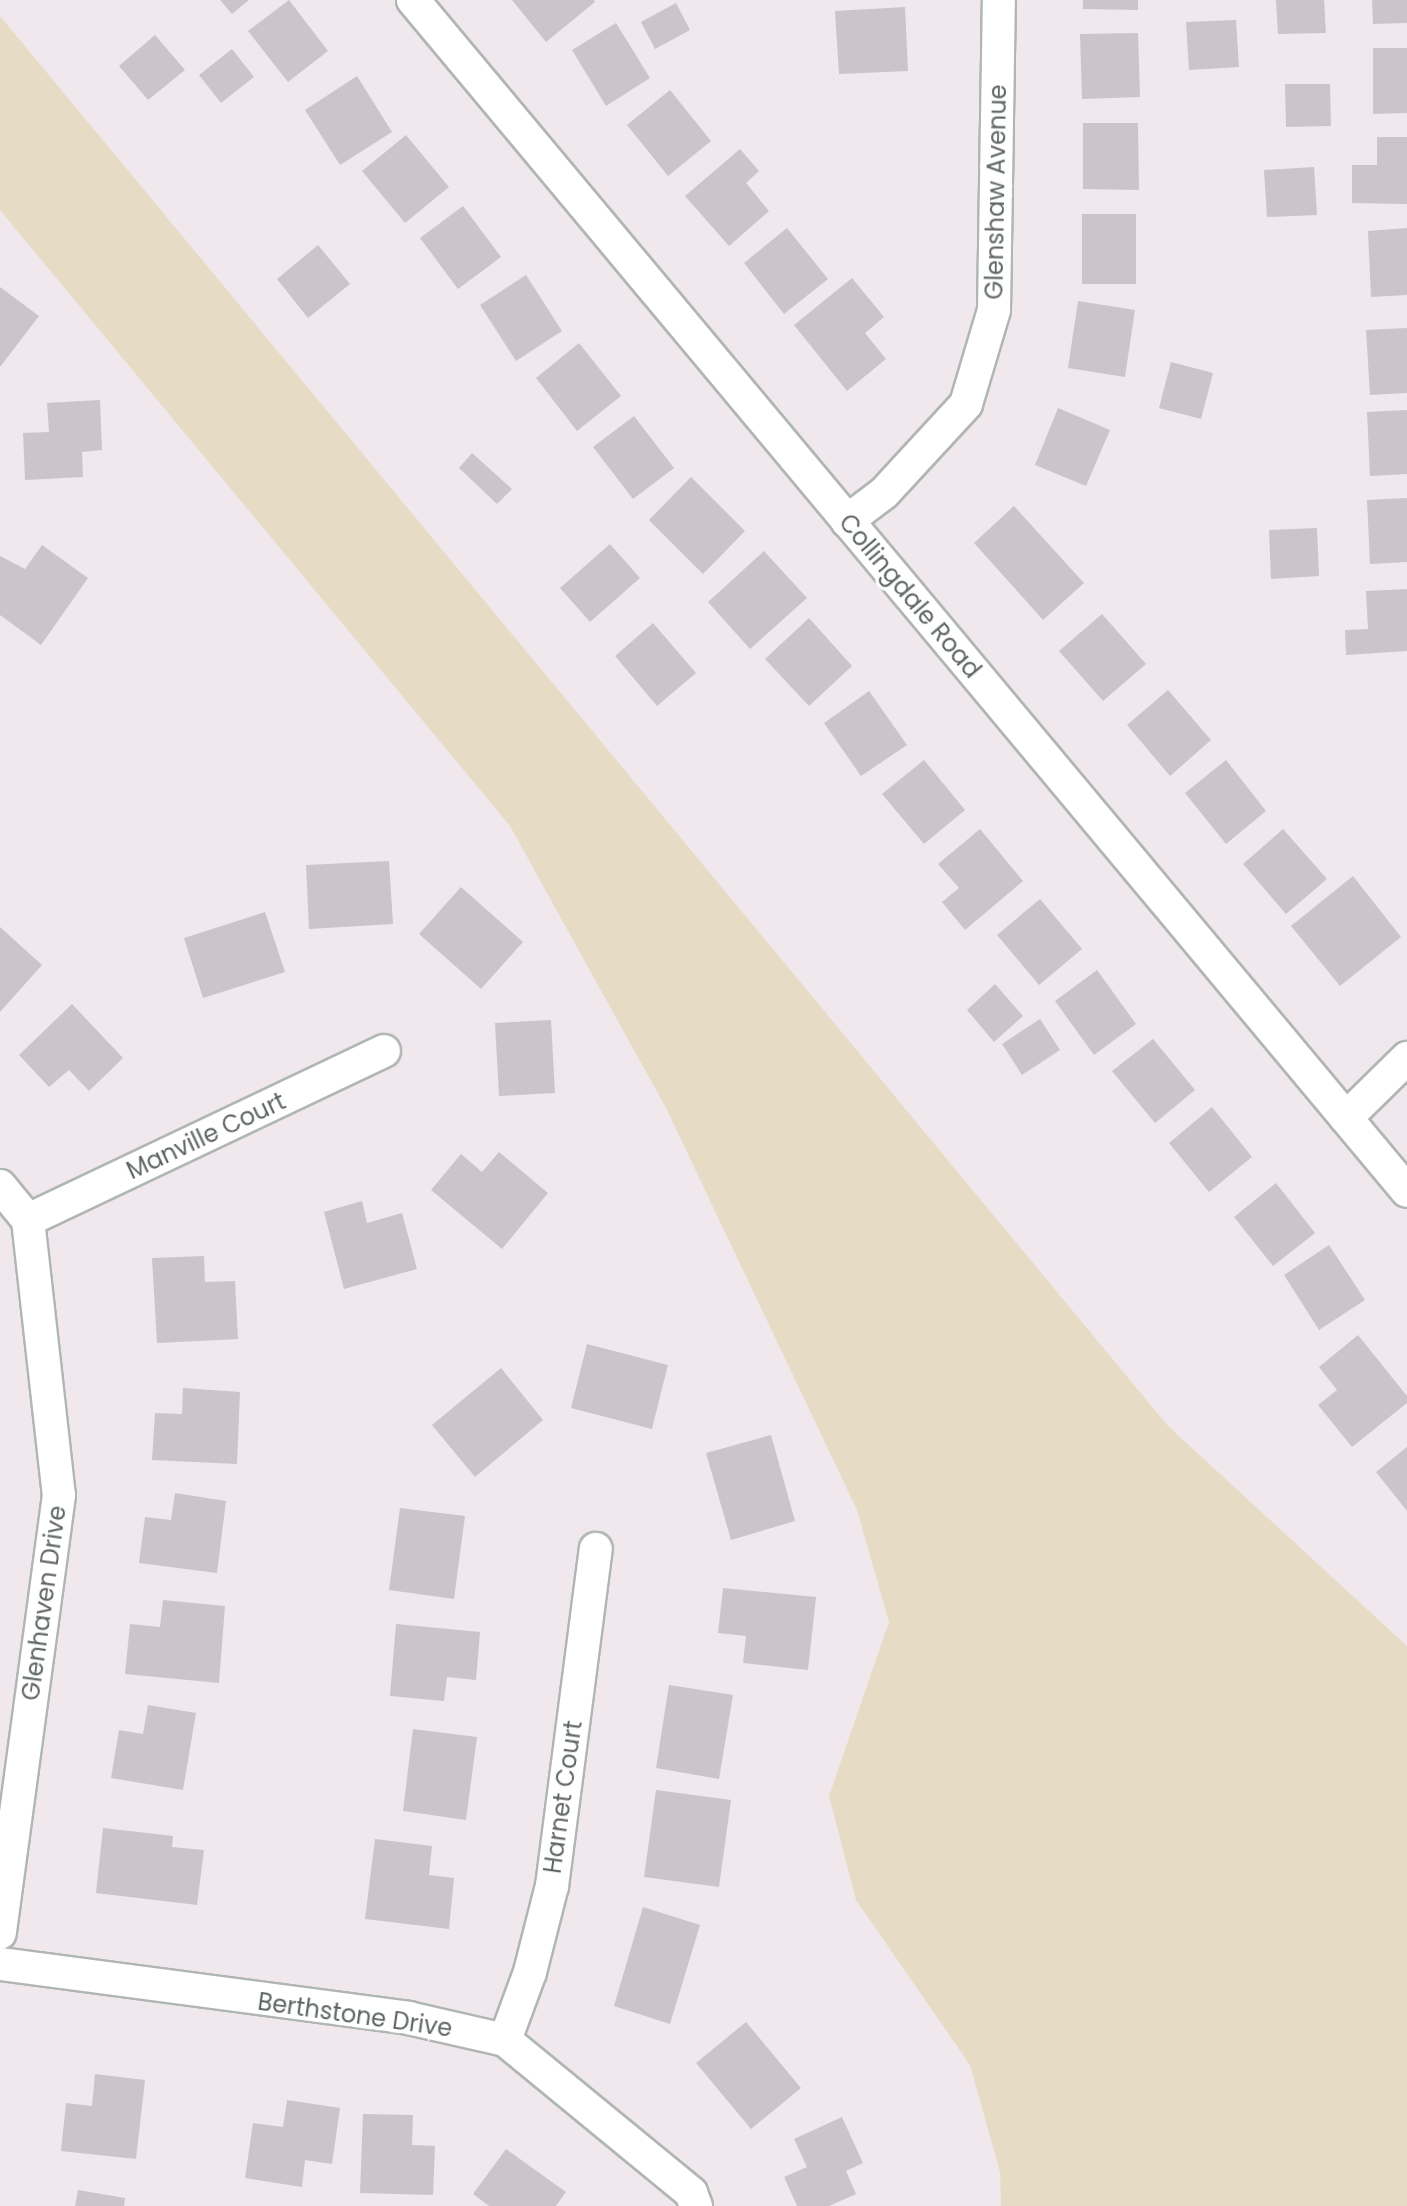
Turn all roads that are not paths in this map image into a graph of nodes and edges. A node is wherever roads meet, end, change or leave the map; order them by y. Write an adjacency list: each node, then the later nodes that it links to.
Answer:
1 (413, 0): 3 (street, Collingdale Road)
2 (999, 0): 3 (street, Glenshaw Avenue)
3 (847, 521): 6 (street, Collingdale Road)
4 (384, 1051): 9 (street, Manville Court)
5 (1407, 1058): 6 (street)
6 (1346, 1118): 8 (street, Collingdale Road)
7 (0, 1186): 9 (street)
8 (1407, 1191)
9 (28, 1220): 11 (street, Glenhaven Drive)
10 (596, 1549): 13 (street, Harnet Court)
11 (0, 1933)
12 (0, 1964): 13 (street, Berthstone Drive)
13 (505, 2040): 14 (street, Berthstone Drive)
14 (696, 2206)

